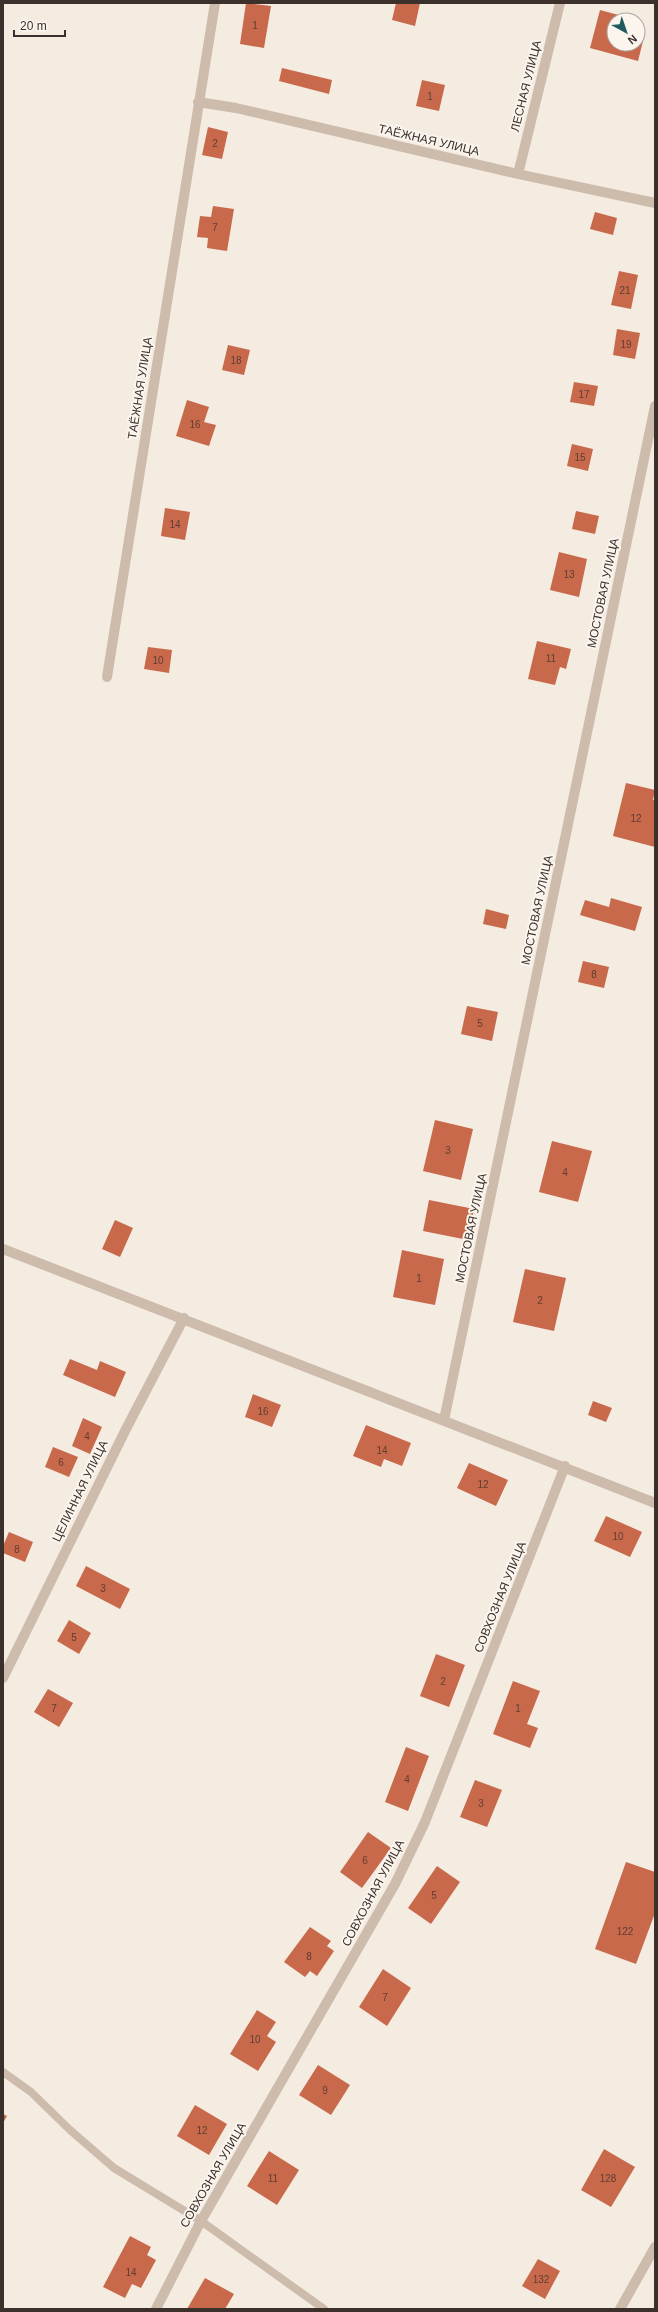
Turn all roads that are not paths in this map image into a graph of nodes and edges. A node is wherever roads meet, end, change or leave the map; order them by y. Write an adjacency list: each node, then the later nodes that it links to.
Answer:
1 (215, 3): 3 (street, ТАЁЖНАЯ УЛИЦА)
2 (560, 3): 4 (street, ЛЕСНАЯ УЛИЦА)
3 (198, 102): 4 (street, ТАЁЖНАЯ УЛИЦА); 7 (street, ТАЁЖНАЯ УЛИЦА)
4 (518, 174): 5 (street, ТАЁЖНАЯ УЛИЦА)
5 (655, 203)
6 (655, 406): 10 (street, МОСТОВАЯ УЛИЦА)
7 (107, 677)
8 (3, 1249): 9 (street)
9 (184, 1318): 10 (street); 13 (street, ЦЕЛИННАЯ УЛИЦА)
10 (444, 1420): 11 (street)
11 (565, 1466): 12 (street); 15 (street, СОВХОЗНАЯ УЛИЦА)
12 (655, 1502)
13 (3, 1678)
14 (3, 2072): 15 (lane)
15 (201, 2221): 17 (street, СОВХОЗНАЯ УЛИЦА); 18 (lane)
16 (655, 2247): 19 (street)
17 (156, 2309)
18 (324, 2309)
19 (620, 2309)

